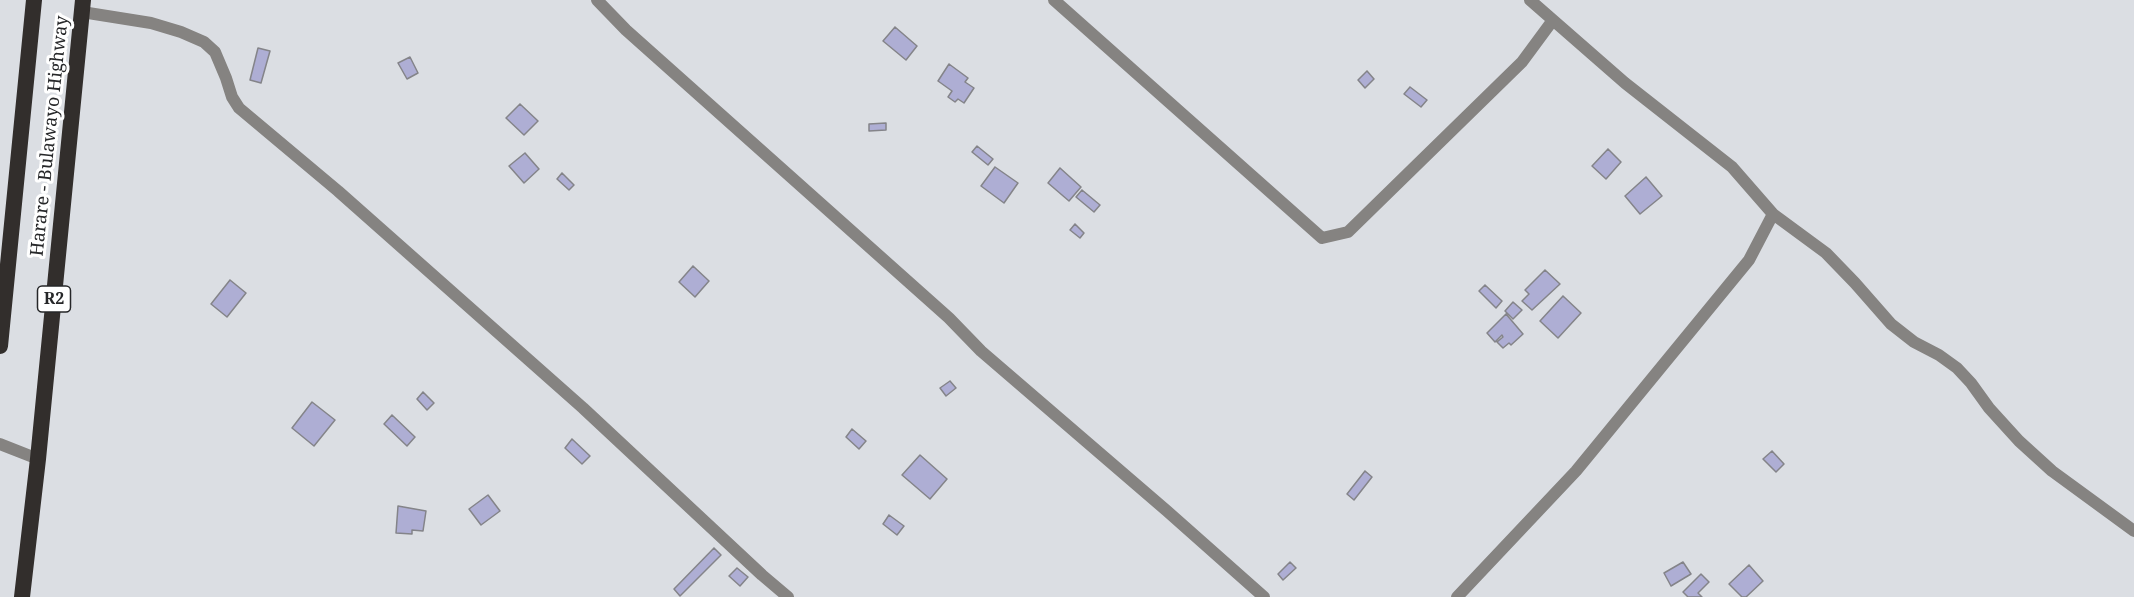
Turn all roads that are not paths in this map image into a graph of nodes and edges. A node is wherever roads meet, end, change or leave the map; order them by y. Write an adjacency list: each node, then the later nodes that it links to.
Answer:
1 (34, 0): 8 (highway, Harare - Bulawayo Highway)
2 (597, 0): 14 (street)
3 (1054, 0): 6 (street)
4 (1530, 0): 6 (street)
5 (82, 6): 10 (highway, Harare - Bulawayo Highway / R2); 13 (street)
6 (1553, 20): 7 (street)
7 (1773, 214): 11 (street); 15 (street)
8 (0, 346)
9 (0, 444): 10 (street)
10 (38, 459): 12 (highway, Harare - Bulawayo Highway / R2)
11 (2134, 531)
12 (22, 597)
13 (788, 597)
14 (1264, 597)
15 (1457, 597)

